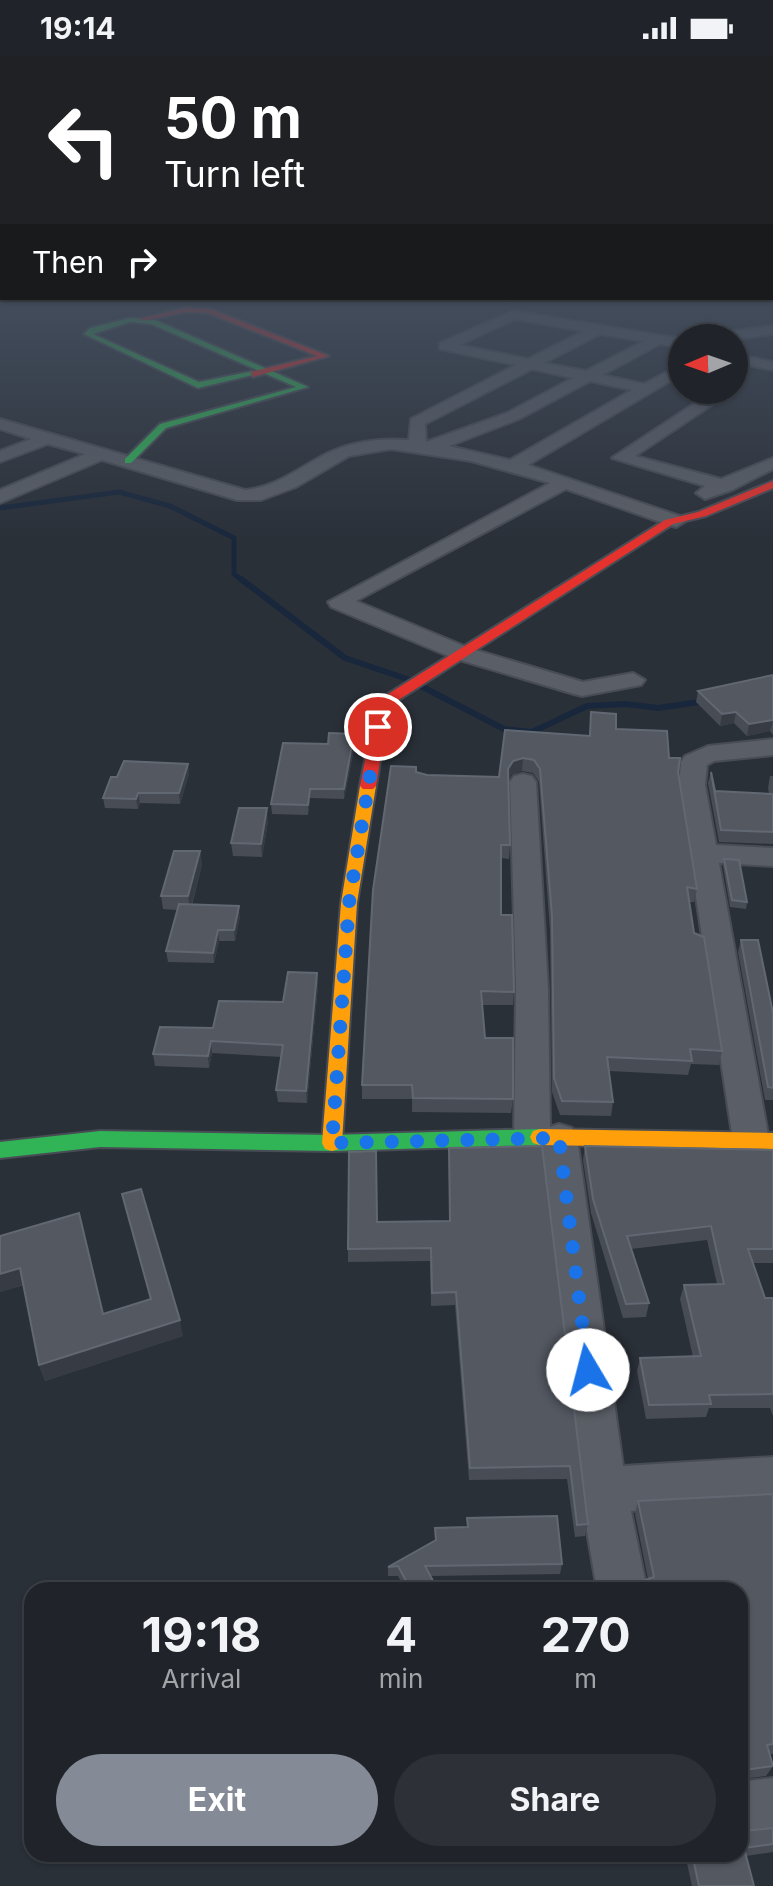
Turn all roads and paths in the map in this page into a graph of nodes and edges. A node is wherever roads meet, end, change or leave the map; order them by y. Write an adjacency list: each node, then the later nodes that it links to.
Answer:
1 (171, 372): 2 (street)
2 (263, 372)
3 (273, 372): 16 (street)
4 (514, 372): 13 (street)
5 (571, 372): 7 (street)
6 (595, 372): 7 (street)
7 (588, 376): 9 (street); 13 (street)
8 (668, 376): 9 (street)
9 (647, 389): 18 (street)
10 (704, 404): 21 (street)
11 (0, 424): 12 (street)
12 (50, 437): 14 (street); 15 (street)
13 (424, 445): 16 (street); 18 (street)
14 (103, 453): 16 (street); 22 (street)
15 (0, 457)
16 (128, 461)
17 (773, 463): 21 (street)
18 (510, 468): 19 (street)
19 (564, 483): 23 (street); 25 (street)
20 (773, 484): 24 (street)
21 (726, 486): 23 (street)
22 (0, 497)
23 (648, 511): 24 (street)
24 (676, 521): 25 (street)
25 (461, 653): 26 (street); 33 (street)
26 (633, 680)
27 (773, 747): 29 (street)
28 (523, 782): 31 (street)
29 (703, 853): 30 (street); 32 (street)
30 (773, 857)
31 (545, 1137): 32 (street); 33 (street); 36 (street)
32 (762, 1140)
33 (332, 1143): 34 (street)
34 (0, 1150)
35 (773, 1480): 36 (street)
36 (603, 1490): 37 (street)
37 (620, 1582)
38 (773, 1806): 39 (street)
39 (748, 1809)

